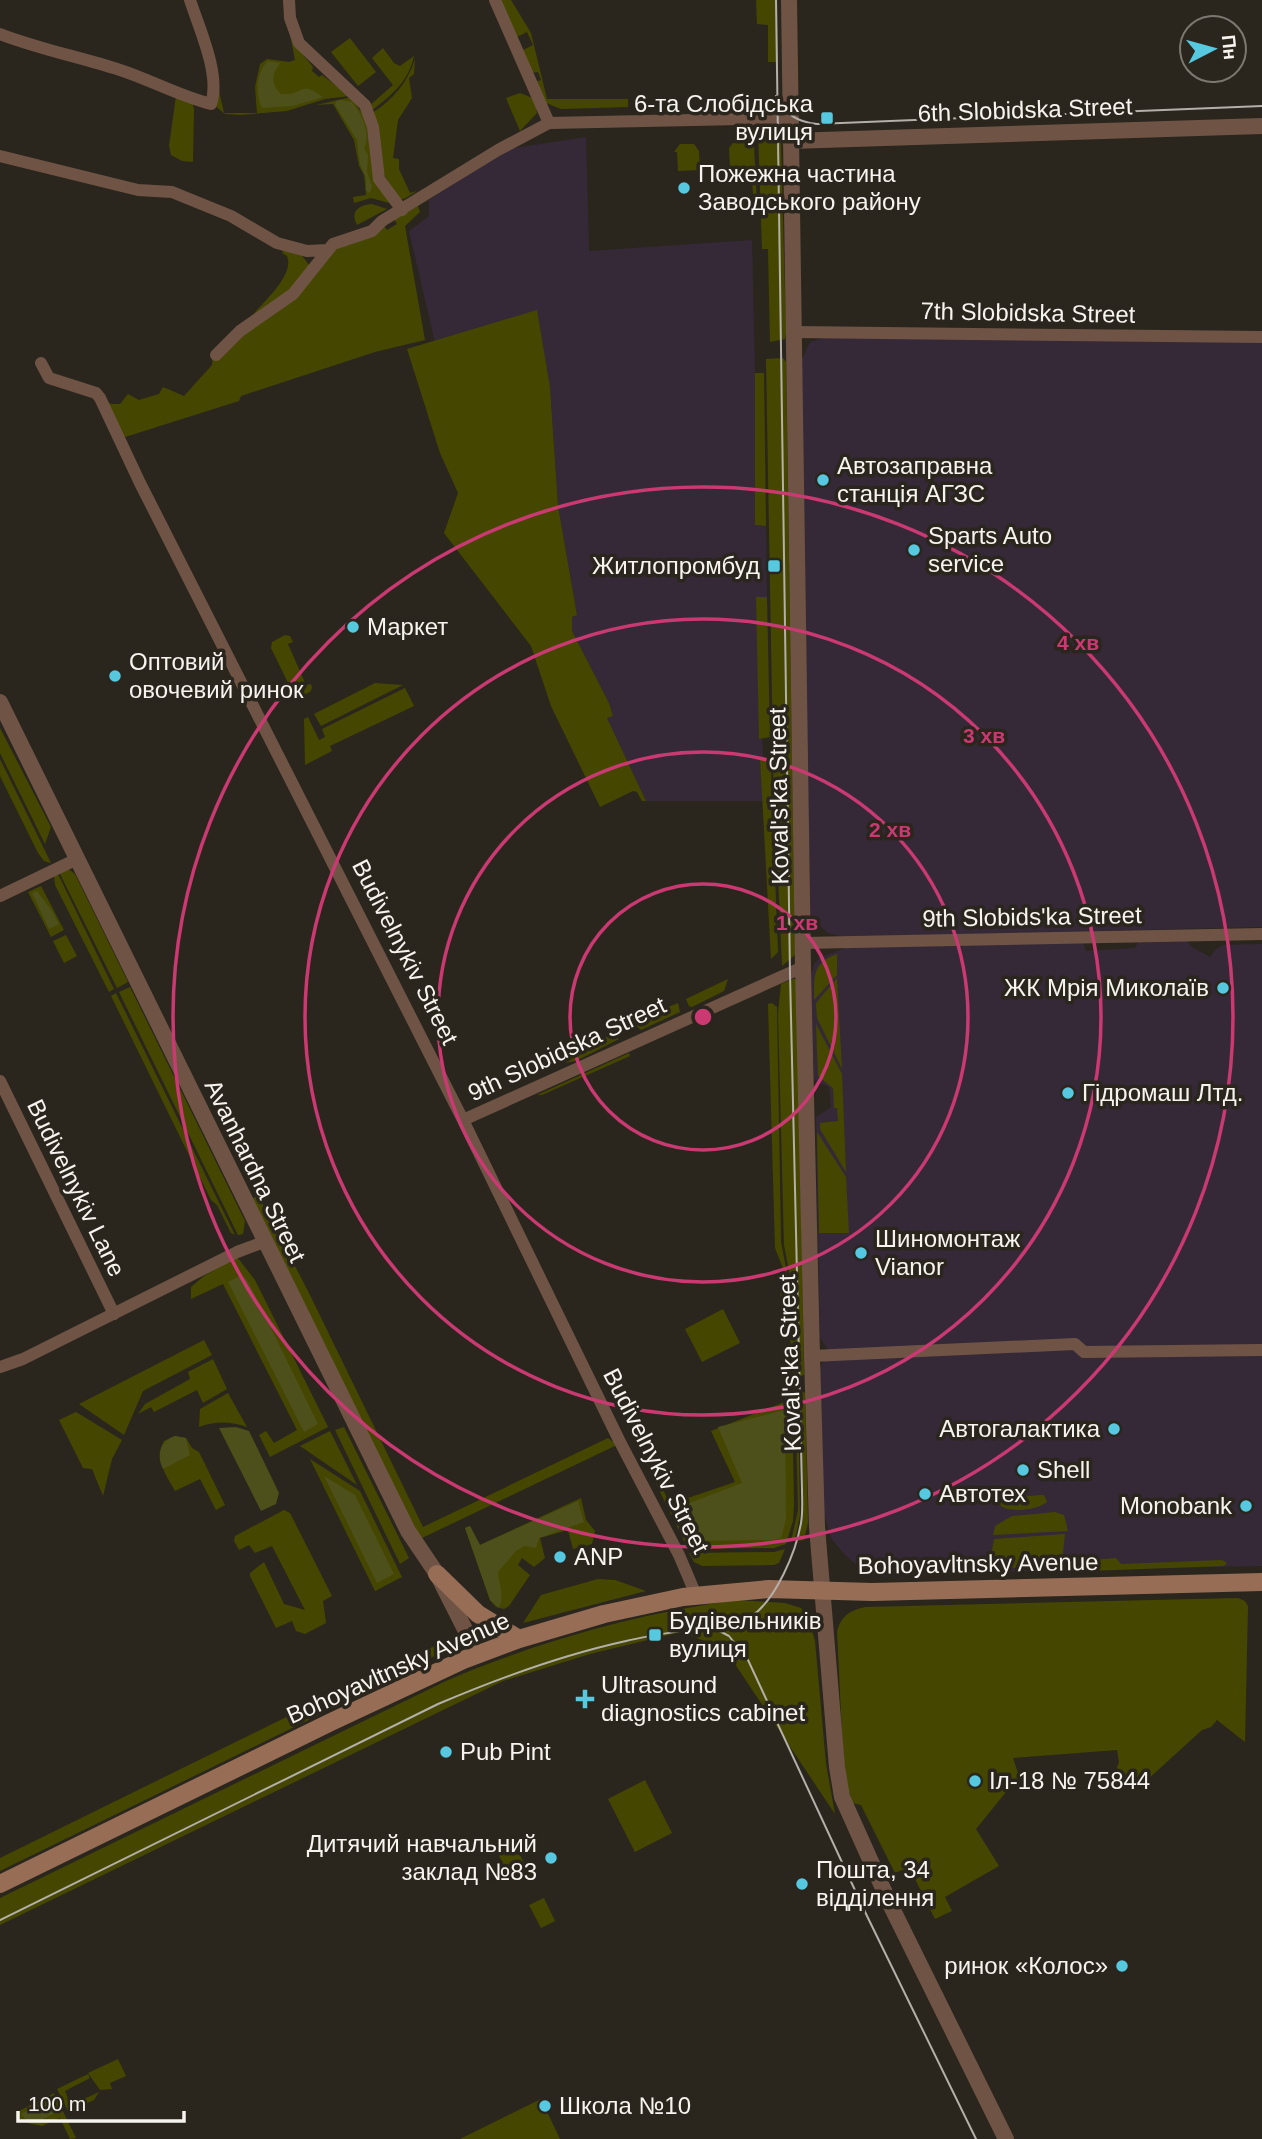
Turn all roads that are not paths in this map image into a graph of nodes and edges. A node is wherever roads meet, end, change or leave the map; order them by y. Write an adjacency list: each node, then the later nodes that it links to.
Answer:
1 (190, 0): 5 (street)
2 (289, 0): 11 (street)
3 (495, 0): 7 (street)
4 (789, 0): 6 (street, Koval's'ka Street)
5 (0, 34)
6 (790, 118): 7 (street); 9 (street, Koval's'ka Street)
7 (549, 123): 11 (street)
8 (1262, 126): 9 (street, 6th Slobidska Street)
9 (790, 141): 13 (street, Koval's'ka Street)
10 (0, 156): 12 (street)
11 (402, 210): 12 (street)
12 (328, 250): 15 (street)
13 (793, 332): 14 (street, 7th Slobidska Street); 21 (street, Koval's'ka Street)
14 (1262, 337)
15 (216, 355)
16 (41, 363): 24 (street, Budivelnykiv Street)
17 (0, 702): 18 (street, Avanhardna Street)
18 (77, 859): 19 (street); 25 (street, Avanhardna Street)
19 (0, 896)
20 (1262, 934): 21 (street, 9th Slobids'ka Street)
21 (803, 943): 22 (street, Koval's'ka Street)
22 (803, 967): 24 (street, 9th Slobidska Street); 28 (street, Koval's'ka Street)
23 (0, 1080): 26 (street, Budivelnykiv Lane)
24 (463, 1120): 33 (street, Budivelnykiv Street)
25 (264, 1242): 26 (street); 30 (street, Avanhardna Street)
26 (114, 1314): 29 (street)
27 (1262, 1350): 28 (street)
28 (812, 1356): 32 (street, Koval's'ka Street)
29 (1, 1363)
30 (437, 1574): 34 (main road); 35 (street, Avanhardna Street)
31 (1262, 1582): 32 (main road, Bohoyavltnsky Avenue)
32 (823, 1590): 33 (main road, Bohoyavltnsky Avenue); 37 (street)
33 (696, 1595): 34 (main road, Bohoyavltnsky Avenue)
34 (519, 1639): 35 (main road, Bohoyavltnsky Avenue)
35 (478, 1655): 36 (main road, Bohoyavltnsky Avenue)
36 (0, 1884)
37 (1006, 2139)

